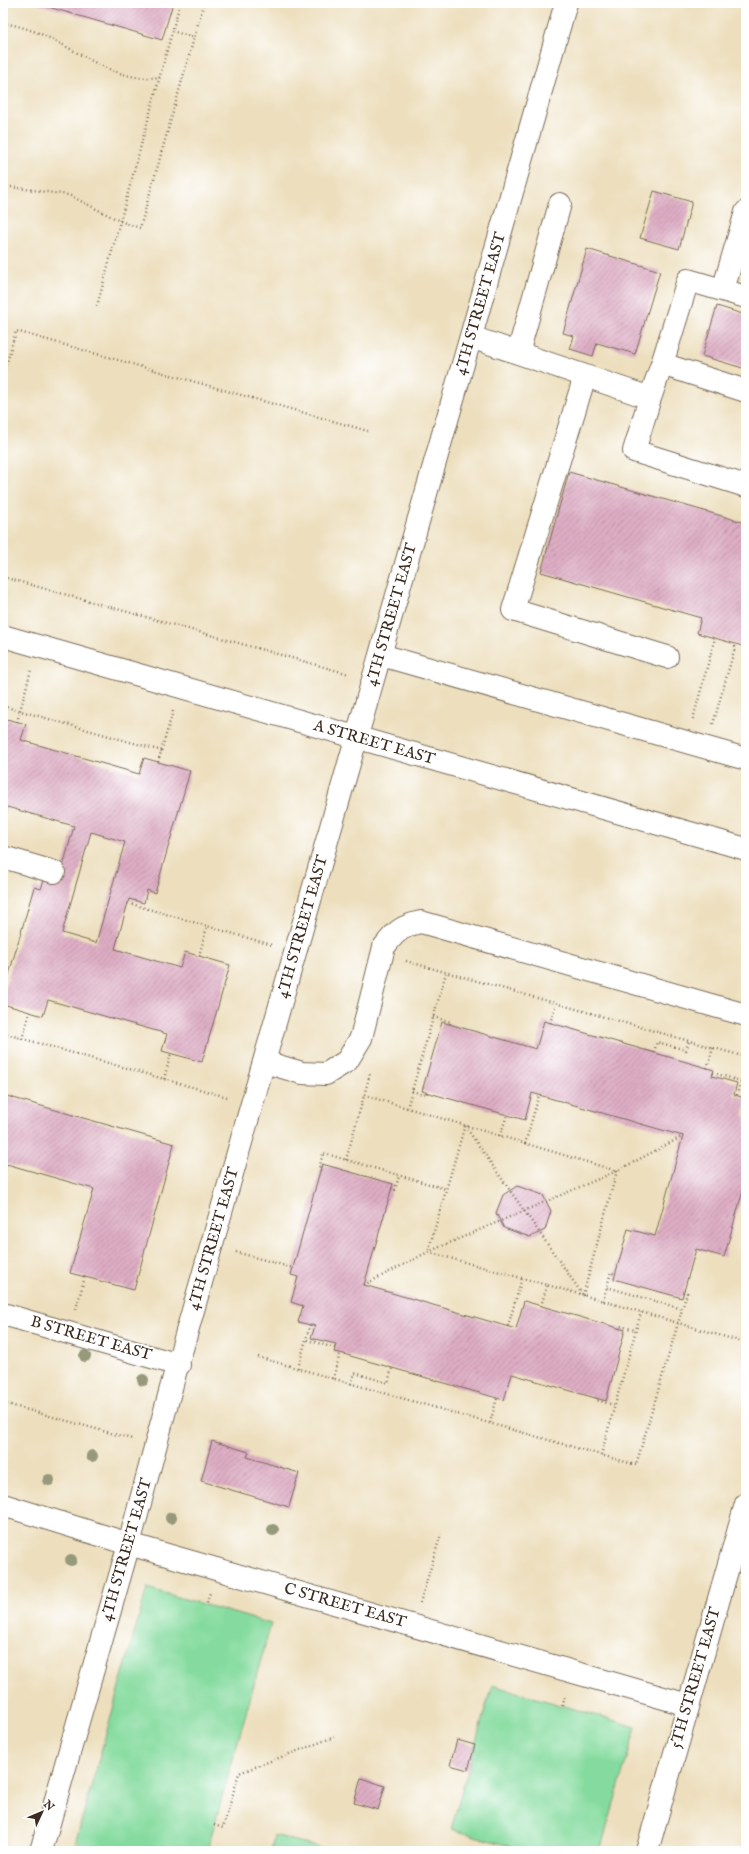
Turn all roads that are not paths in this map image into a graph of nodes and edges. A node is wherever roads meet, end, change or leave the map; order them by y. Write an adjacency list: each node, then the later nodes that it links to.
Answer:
1 (566, 3): 6 (street, 4TH STREET EAST)
2 (560, 204): 7 (street)
3 (746, 212): 4 (street)
4 (723, 290): 5 (street); 8 (street)
5 (746, 298)
6 (471, 337): 7 (street); 14 (street, 4TH STREET EAST)
7 (518, 353): 9 (street)
8 (662, 364): 10 (street); 11 (street)
9 (585, 376): 11 (street); 15 (street)
10 (746, 391)
11 (650, 398): 12 (street)
12 (746, 486)
13 (3, 636): 16 (street, A STREET EAST)
14 (381, 655): 16 (street, 4TH STREET EAST); 17 (street)
15 (667, 657)
16 (357, 738): 18 (street, A STREET EAST); 22 (street, 4TH STREET EAST)
17 (746, 759)
18 (746, 849)
19 (3, 857): 20 (street)
20 (54, 872)
21 (746, 1015): 22 (street)
22 (265, 1062): 24 (street, 4TH STREET EAST)
23 (3, 1314): 24 (street, B STREET EAST)
24 (179, 1365): 27 (street, 4TH STREET EAST)
25 (746, 1504): 28 (street, 5TH STREET EAST)
26 (3, 1505): 27 (street, C STREET EAST)
27 (129, 1544): 28 (street, C STREET EAST); 29 (street, 4TH STREET EAST)
28 (688, 1705): 30 (street, 5TH STREET EAST)
29 (41, 1851)
30 (646, 1851)

